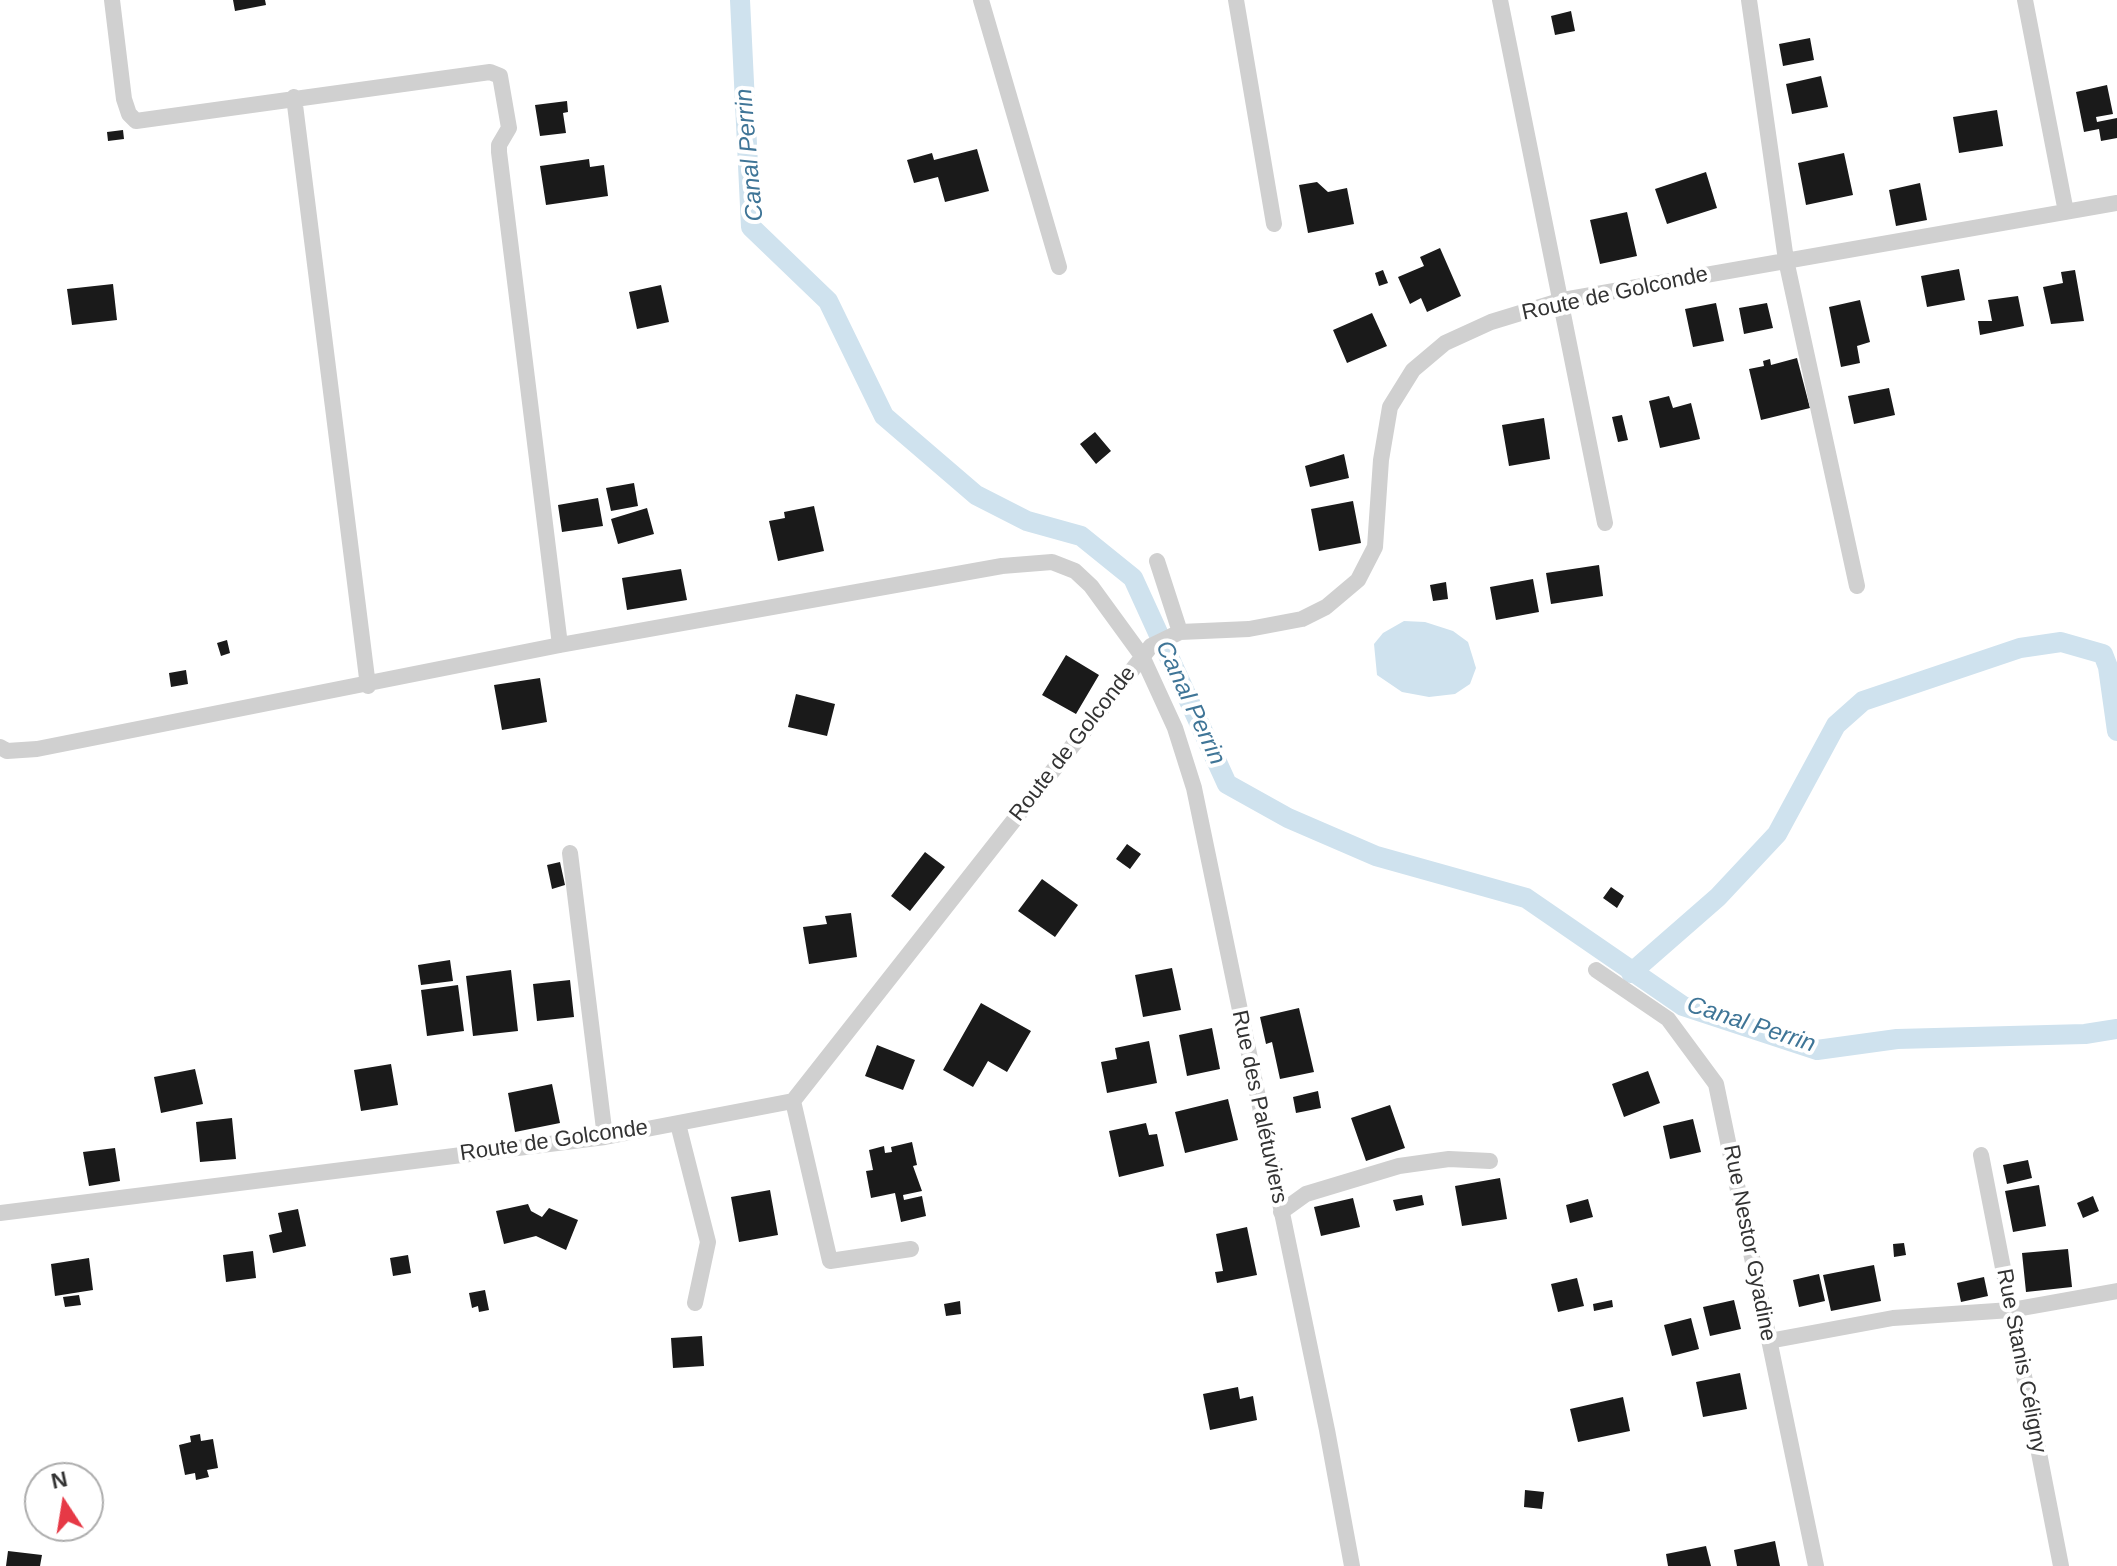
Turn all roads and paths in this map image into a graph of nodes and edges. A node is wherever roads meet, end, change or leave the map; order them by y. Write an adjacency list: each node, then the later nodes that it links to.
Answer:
1 (112, 0): 7 (street)
2 (981, 0): 12 (street)
3 (1236, 0): 10 (street)
4 (1500, 0): 13 (street)
5 (1749, 0): 11 (street)
6 (2025, 0): 9 (street)
7 (294, 97): 18 (street); 20 (street)
8 (2117, 203): 9 (street, Route de Golconde)
9 (2066, 212): 11 (street, Route de Golconde)
10 (1274, 224)
11 (1786, 260): 13 (street, Route de Golconde); 16 (street)
12 (1059, 267)
13 (1563, 300): 14 (street); 17 (street, Route de Golconde)
14 (1605, 523)
15 (1157, 561): 17 (street)
16 (1857, 586)
17 (1180, 632): 19 (street, Route de Golconde)
18 (560, 645): 19 (street, Rue des Palétuviers); 20 (street, Rue des Palétuviers)
19 (1142, 656): 24 (street, Route de Golconde); 29 (street, Rue des Palétuviers)
20 (368, 686): 21 (street, Rue des Palétuviers)
21 (0, 747)
22 (570, 853): 26 (street)
23 (1596, 970): 35 (street, Rue Nestor Gyadine)
24 (793, 1101): 25 (street, Route de Golconde); 31 (street)
25 (678, 1124): 26 (street, Route de Golconde); 33 (street)
26 (605, 1137): 30 (street, Route de Golconde)
27 (1981, 1155): 34 (street, Rue Stanis Céligny)
28 (1490, 1161): 29 (street)
29 (1281, 1212): 36 (street, Rue des Palétuviers)
30 (0, 1213)
31 (911, 1249)
32 (2117, 1291): 34 (street)
33 (695, 1303)
34 (2011, 1310): 35 (street); 38 (street, Rue Stanis Céligny)
35 (1769, 1341): 37 (street, Rue Nestor Gyadine)
36 (1352, 1566)
37 (1816, 1566)
38 (2061, 1566)

